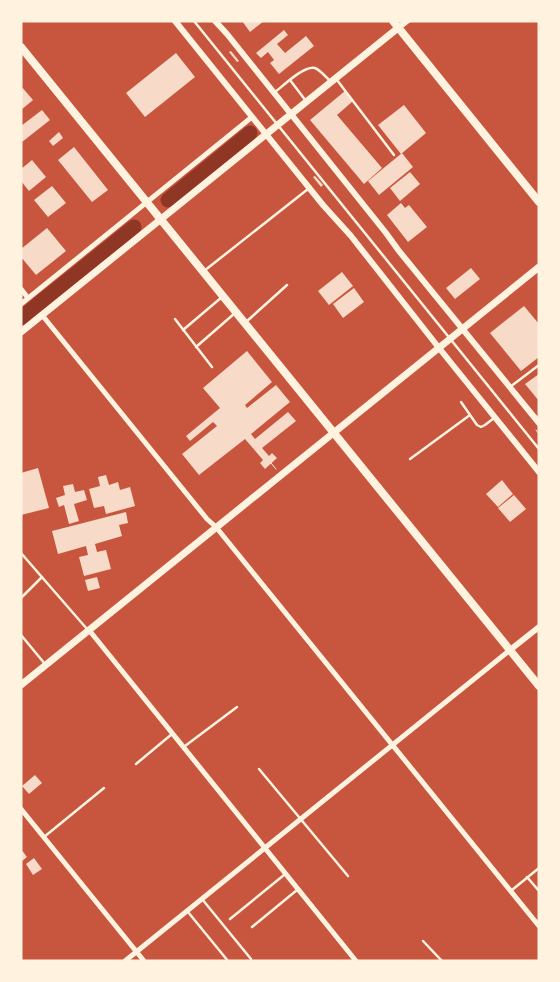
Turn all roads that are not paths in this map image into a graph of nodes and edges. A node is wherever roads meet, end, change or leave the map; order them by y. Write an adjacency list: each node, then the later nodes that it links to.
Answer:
1 (175, 21): 13 (street)
2 (194, 21): 14 (lane)
3 (215, 21): 10 (street)
4 (393, 21): 6 (main road)
5 (407, 21): 6 (street)
6 (398, 28): 9 (main road); 19 (main road)
7 (21, 47): 18 (main road)
8 (290, 80): 9 (lane); 10 (lane); 11 (lane)
9 (334, 80): 11 (main road); 16 (lane)
10 (274, 93): 12 (street)
11 (307, 102): 12 (main road)
12 (291, 114): 14 (main road); 32 (street)
13 (252, 117): 15 (street); 18 (street)
14 (278, 125): 15 (main road); 35 (lane)
15 (266, 135): 17 (street); 20 (main road)
16 (394, 155)
17 (309, 188): 22 (lane); 37 (street)
18 (147, 202): 20 (main road); 26 (street)
19 (539, 202)
20 (161, 220): 22 (main road); 29 (main road)
21 (539, 267): 32 (main road)
22 (203, 272): 25 (main road)
23 (287, 285): 31 (lane)
24 (21, 289): 26 (street)
25 (223, 296): 28 (main road); 33 (lane)
26 (28, 298): 27 (street)
27 (21, 304)
28 (236, 312): 31 (main road); 36 (lane)
29 (42, 315): 34 (main road); 49 (street)
30 (175, 319): 33 (lane)
31 (245, 323): 45 (main road)
32 (462, 329): 35 (main road); 40 (street)
33 (183, 330): 36 (lane)
34 (21, 332)
35 (450, 339): 37 (main road); 46 (lane)
36 (196, 347): 39 (lane)
37 (439, 348): 43 (street); 45 (main road)
38 (539, 364): 40 (lane)
39 (212, 367)
40 (510, 387): 44 (street)
41 (461, 402): 42 (lane)
42 (470, 416): 43 (lane); 47 (lane)
43 (495, 418): 48 (street)
44 (539, 423)
45 (334, 433): 49 (main road); 56 (main road)
46 (539, 449)
47 (410, 459)
48 (539, 472)
49 (216, 527): 54 (main road); 62 (street)
50 (21, 552): 51 (lane)
51 (42, 576): 52 (lane); 54 (lane)
52 (21, 598)
53 (539, 627): 56 (street)
54 (89, 630): 57 (main road); 61 (street)
55 (21, 635): 57 (lane)
56 (510, 650): 59 (main road); 62 (street)
57 (46, 665): 58 (main road)
58 (21, 685)
59 (539, 686)
60 (236, 707): 63 (lane)
61 (172, 734): 63 (street); 64 (lane)
62 (392, 745): 68 (street); 76 (street)
63 (183, 747): 70 (street)
64 (136, 764)
65 (259, 769): 68 (lane)
66 (104, 788): 69 (lane)
67 (21, 809): 69 (street)
68 (301, 819): 70 (street); 73 (lane)
69 (44, 836): 84 (street)
70 (265, 848): 72 (street); 78 (street)
71 (539, 868): 74 (lane)
72 (286, 874): 75 (street); 80 (lane)
73 (348, 876)
74 (527, 877): 76 (lane); 77 (lane)
75 (298, 889): 82 (lane); 89 (street)
76 (510, 891): 81 (street)
77 (539, 891)
78 (202, 899): 79 (street); 85 (lane)
79 (187, 911): 84 (street); 88 (lane)
80 (230, 919)
81 (539, 926)
82 (252, 928)
83 (423, 941): 90 (lane)
84 (136, 952): 86 (street); 87 (street)
85 (251, 959)
86 (125, 961)
87 (144, 961)
88 (228, 961)
89 (356, 961)
90 (442, 961)

